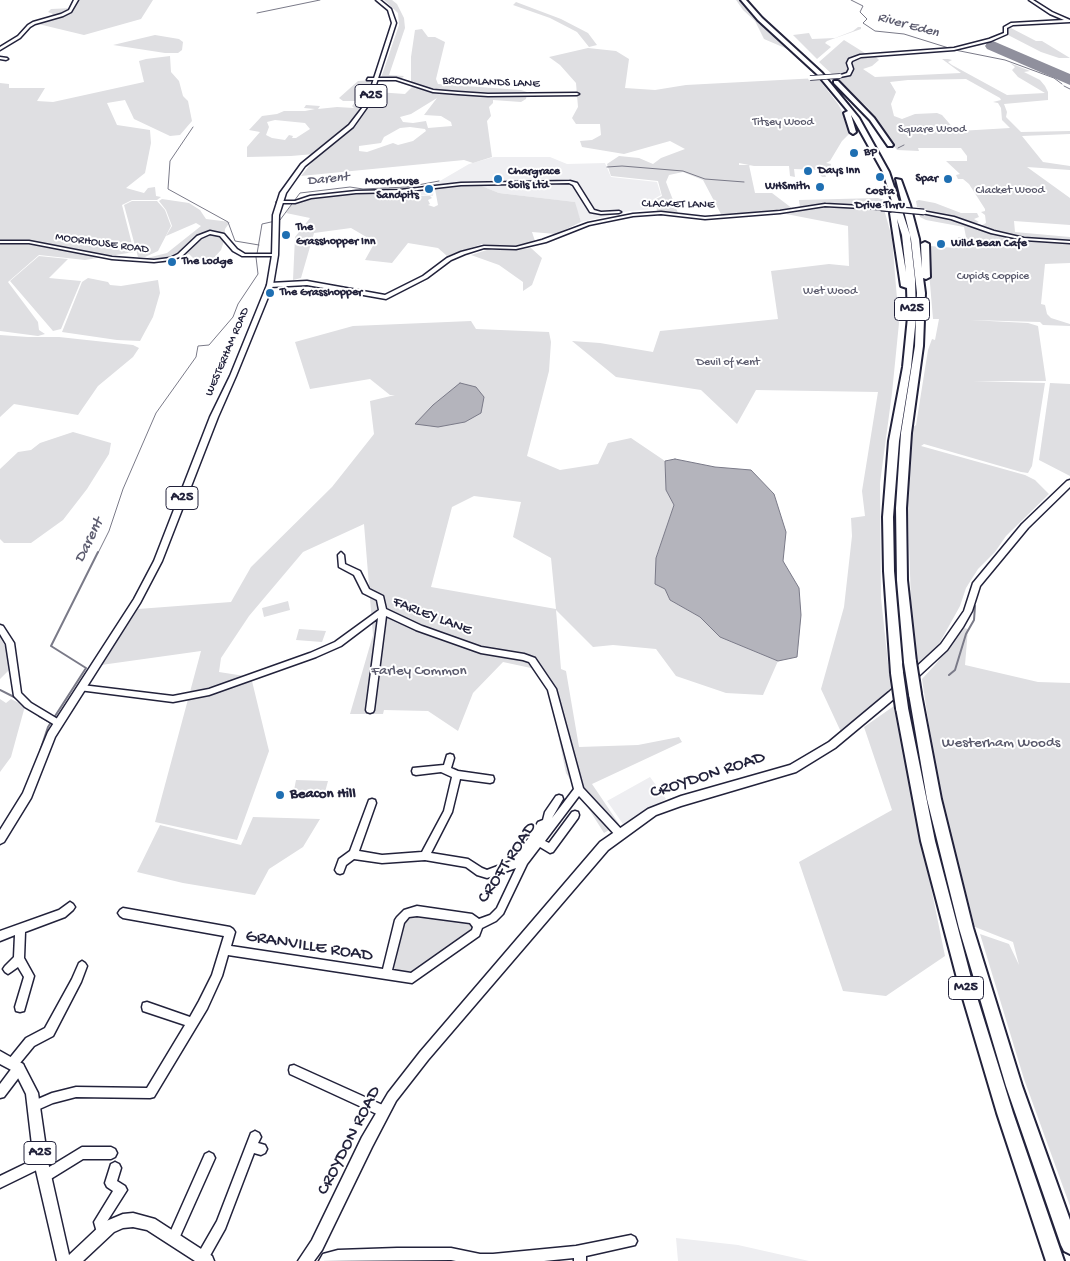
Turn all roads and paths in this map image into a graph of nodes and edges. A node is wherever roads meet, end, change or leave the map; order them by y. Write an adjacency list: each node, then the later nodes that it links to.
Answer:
1 (76, 0): 7 (street)
2 (378, 0): 14 (main road, WESTERHAM ROAD / A25)
3 (743, 0): 10 (highway, M25)
4 (748, 0): 11 (highway, M25)
5 (1030, 0): 6 (street)
6 (1070, 21): 11 (street)
7 (0, 49)
8 (0, 58): 9 (street)
9 (7, 58)
10 (816, 69): 16 (highway, M25); 26 (highway, M25)
11 (836, 77): 12 (street, bridge); 17 (highway, M25); 27 (highway, M25)
12 (810, 78)
13 (368, 79): 14 (street, BROOMLANDS LANE)
14 (376, 80): 15 (street, BROOMLANDS LANE); 18 (main road, WESTERHAM ROAD / A25)
15 (576, 94)
16 (853, 132)
17 (890, 145)
18 (279, 202): 20 (street); 24 (main road, WESTERHAM ROAD / A25)
19 (890, 204): 26 (highway, M25)
20 (619, 212)
21 (0, 242): 24 (street, MOORHOUSE ROAD)
22 (1070, 242): 25 (street, CLACKET LANE, bridge)
23 (925, 244): 27 (highway, M25)
24 (275, 255): 25 (main road, WESTERHAM ROAD / A25)
25 (270, 285): 32 (main road, WESTERHAM ROAD / A25)
26 (911, 327): 89 (highway, M25, bridge)
27 (916, 369): 82 (highway, M25, bridge)
28 (1070, 483): 45 (main road, CROYDON ROAD)
29 (341, 555): 30 (street)
30 (383, 612): 32 (street, FARLEY LANE); 33 (street); 40 (street, FARLEY LANE)
31 (0, 628): 34 (street)
32 (82, 688): 34 (main road, WESTERHAM ROAD / A25)
33 (370, 710)
34 (54, 721): 46 (main road, A25)
35 (450, 758): 36 (street)
36 (448, 769): 37 (street); 38 (street)
37 (416, 771)
38 (457, 775): 39 (street); 49 (street)
39 (490, 779)
40 (579, 790): 44 (street, CROFT ROAD); 45 (street, FARLEY LANE)
41 (559, 800): 44 (street)
42 (372, 803): 48 (street)
43 (575, 816): 47 (street)
44 (549, 824): 47 (street, CROFT ROAD); 50 (street)
45 (620, 834): 71 (main road, CROYDON ROAD)
46 (0, 839)
47 (540, 842): 51 (street, CROFT ROAD)
48 (353, 854): 49 (street); 52 (street)
49 (425, 856): 51 (street)
50 (514, 859)
51 (524, 861): 55 (street, CROFT ROAD)
52 (340, 870)
53 (70, 906): 56 (street)
54 (123, 913): 58 (street)
55 (478, 925): 62 (street, GRANVILLE ROAD); 62 (street, GRANVILLE ROAD)
56 (20, 929): 57 (street); 59 (street)
57 (0, 936)
58 (226, 950): 62 (street, GRANVILLE ROAD); 65 (street)
59 (19, 959): 61 (street); 63 (street)
60 (82, 966): 67 (street)
61 (8, 969)
62 (386, 975)
63 (20, 1007)
64 (148, 1007): 65 (street)
65 (193, 1023): 70 (street)
66 (0, 1057): 67 (main road)
67 (16, 1066): 69 (street); 70 (main road, A25)
68 (294, 1070): 71 (street)
69 (0, 1093)
70 (35, 1106): 75 (main road, A25)
71 (383, 1111): 87 (main road, CROYDON ROAD)
72 (255, 1144): 84 (street)
73 (111, 1153): 77 (street)
74 (208, 1158): 80 (street)
75 (41, 1162): 77 (main road, A25); 78 (street)
76 (115, 1168): 79 (street)
77 (45, 1176): 85 (main road, A25)
78 (0, 1182)
79 (102, 1232): 80 (main road); 86 (main road)
80 (173, 1239): 84 (main road)
81 (631, 1241): 83 (street)
82 (1070, 1245)
83 (578, 1256): 88 (street)
84 (205, 1260)
85 (64, 1261)
86 (73, 1261)
87 (306, 1261)
88 (325, 1261)
89 (1055, 1261)

